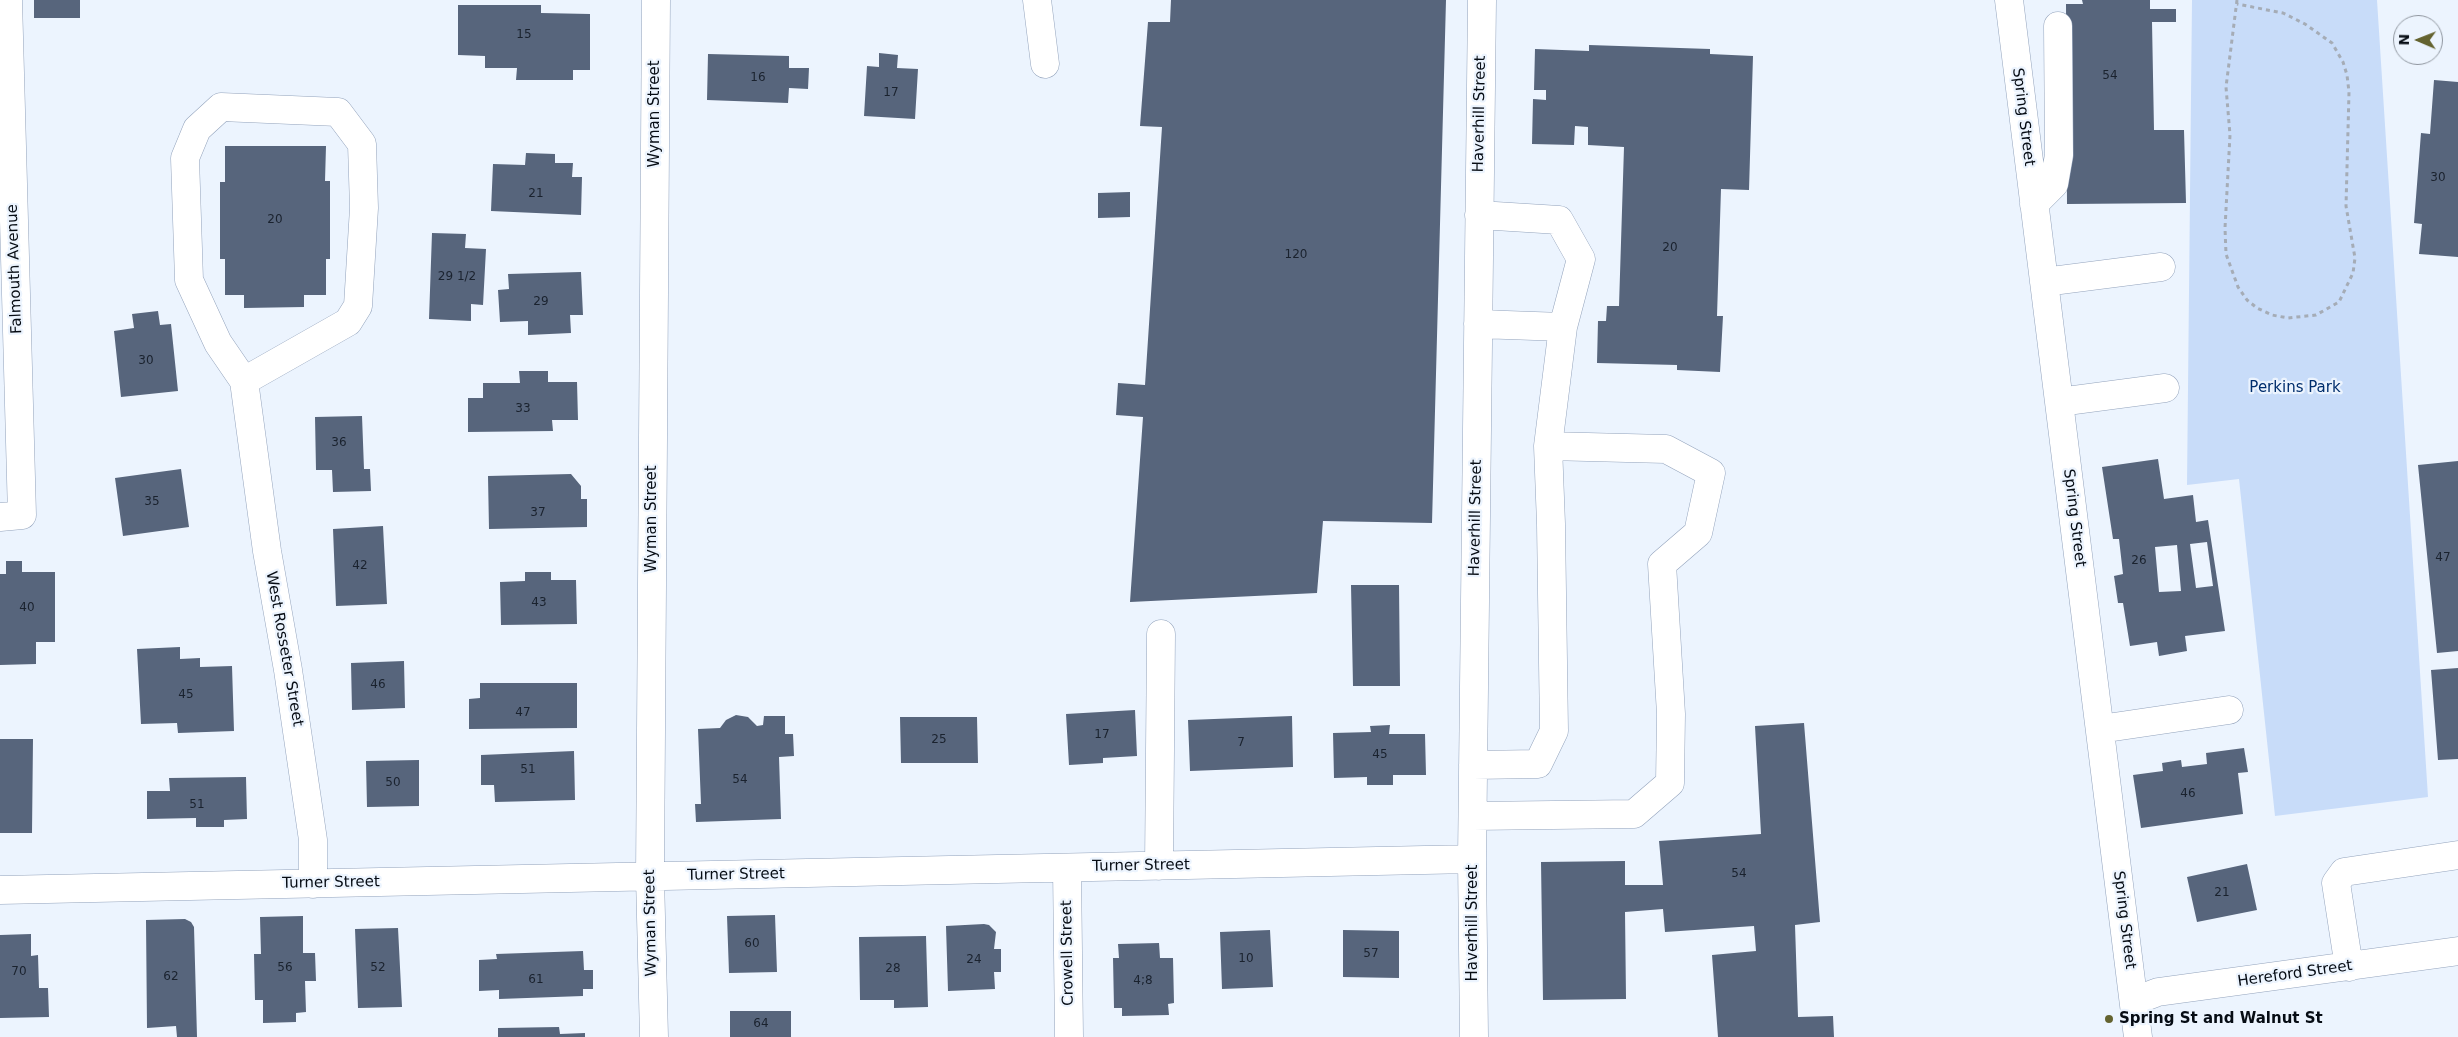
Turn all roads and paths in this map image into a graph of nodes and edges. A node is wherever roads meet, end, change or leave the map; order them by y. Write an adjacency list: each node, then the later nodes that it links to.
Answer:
1 (8, 0): 19 (street, Falmouth Avenue)
2 (656, 0): 29 (street, Wyman Street)
3 (1037, 0): 8 (street)
4 (1482, 0): 10 (street, Haverhill Street)
5 (2009, 0): 9 (street, Spring Street)
6 (2237, 2): 6 (path)
7 (2058, 26): 9 (street)
8 (1045, 64)
9 (2034, 204): 12 (street, Spring Street)
10 (1480, 215): 13 (street, Haverhill Street); 14 (street)
11 (2161, 267): 12 (street)
12 (2044, 282): 17 (street, Spring Street)
13 (1478, 324): 14 (street); 23 (street, Haverhill Street)
14 (1563, 327): 18 (street)
15 (244, 381): 15 (street); 30 (street, West Rosseter Street)
16 (2165, 388): 17 (street)
17 (2059, 402): 22 (street, Spring Street)
18 (1548, 446): 23 (street); 24 (street)
19 (0, 517)
20 (1161, 634): 27 (street)
21 (2229, 710): 22 (street)
22 (2100, 729): 34 (street, Spring Street)
23 (1474, 765): 24 (street, Haverhill Street)
24 (1473, 816): 26 (street, Haverhill Street)
25 (2458, 856): 33 (street)
26 (1472, 859): 27 (street, Turner Street); 37 (street, Haverhill Street)
27 (1159, 866): 28 (street, Turner Street)
28 (1067, 868): 29 (street, Turner Street); 36 (street, Crowell Street)
29 (650, 877): 30 (street, Turner Street); 35 (street, Wyman Street)
30 (313, 884): 31 (street, Turner Street)
31 (0, 890)
32 (2458, 952): 33 (street, Hereford Street)
33 (2349, 966): 34 (street, Hereford Street)
34 (2134, 1001): 38 (street, Spring Street)
35 (654, 1037)
36 (1069, 1037)
37 (1474, 1037)
38 (2138, 1037)

